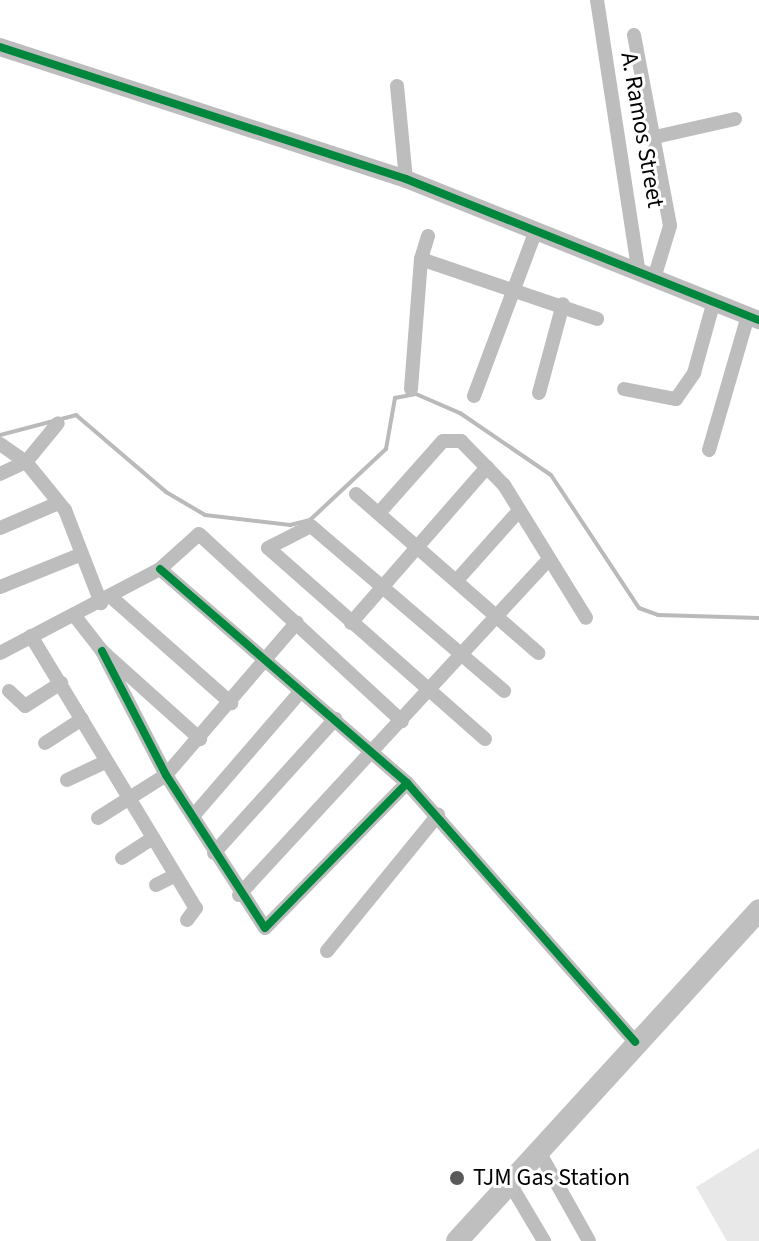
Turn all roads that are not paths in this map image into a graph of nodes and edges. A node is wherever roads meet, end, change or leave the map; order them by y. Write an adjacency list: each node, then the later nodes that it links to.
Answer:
1 (597, 0): 11 (street, A. Ramos Street)
2 (634, 35): 6 (street)
3 (0, 47): 7 (street)
4 (397, 86): 7 (street)
5 (735, 119): 6 (street)
6 (655, 137): 11 (street)
7 (406, 179): 8 (street)
8 (536, 230): 11 (street); 12 (street)
9 (428, 236): 10 (street)
10 (421, 259): 12 (street); 17 (street)
11 (647, 272): 13 (street)
12 (513, 291): 14 (street); 20 (street)
13 (714, 301): 15 (street); 18 (street)
14 (563, 304): 16 (street); 19 (street)
15 (754, 318): 23 (street)
16 (597, 319)
17 (411, 389)
18 (624, 389)
19 (539, 393)
20 (474, 396)
21 (58, 423): 24 (street)
22 (0, 444): 24 (street)
23 (709, 450)
24 (26, 462): 26 (street); 28 (street)
25 (487, 467): 29 (street); 30 (street); 32 (street)
26 (0, 474)
27 (356, 494): 29 (street)
28 (56, 504): 31 (street); 33 (street)
29 (379, 513): 32 (street)
30 (517, 513): 34 (street); 36 (street)
31 (0, 528)
32 (418, 547): 36 (street); 37 (street)
33 (77, 556): 38 (street); 39 (street)
34 (548, 560): 40 (street); 42 (street)
35 (160, 569): 39 (street); 43 (street); 50 (street)
36 (458, 579): 40 (street)
37 (385, 584): 44 (street); 44 (street); 49 (street)
38 (0, 587)
39 (106, 599): 41 (street); 56 (street)
40 (498, 614): 48 (street); 49 (street)
41 (74, 615): 45 (street); 47 (street)
42 (586, 618)
43 (297, 622): 50 (street); 59 (street)
44 (351, 623): 55 (street)
45 (31, 636): 46 (street); 51 (street)
46 (2, 646)
47 (102, 651): 60 (street); 65 (street)
48 (538, 653)
49 (464, 654): 53 (street); 55 (street)
50 (267, 661): 54 (street); 56 (street)
51 (61, 683): 52 (street); 57 (street)
52 (9, 691)
53 (504, 691)
54 (300, 692): 58 (street); 69 (street)
55 (429, 693): 59 (street); 61 (street)
56 (231, 703): 60 (street)
57 (82, 719): 62 (street); 64 (street)
58 (335, 719): 63 (street); 73 (street)
59 (402, 721): 63 (street)
60 (200, 739): 65 (street)
61 (485, 739)
62 (45, 743)
63 (370, 752): 67 (street); 77 (street)
64 (105, 762): 66 (street); 68 (street)
65 (166, 775): 68 (street); 69 (street)
66 (67, 780)
67 (407, 783): 70 (street); 77 (street)
68 (129, 801): 71 (street); 72 (street)
69 (194, 815): 73 (street)
70 (438, 815): 80 (street); 81 (street)
71 (98, 818)
72 (153, 838): 74 (street); 75 (street)
73 (214, 853): 77 (street)
74 (122, 858)
75 (174, 876): 76 (street); 79 (street)
76 (156, 885)
77 (239, 895)
78 (759, 910): 81 (main road)
79 (187, 920)
80 (327, 951)
81 (635, 1042): 82 (main road)
82 (538, 1150): 83 (main road); 86 (street)
83 (509, 1182): 84 (main road); 85 (street)
84 (461, 1240)
85 (544, 1241)
86 (589, 1241)

